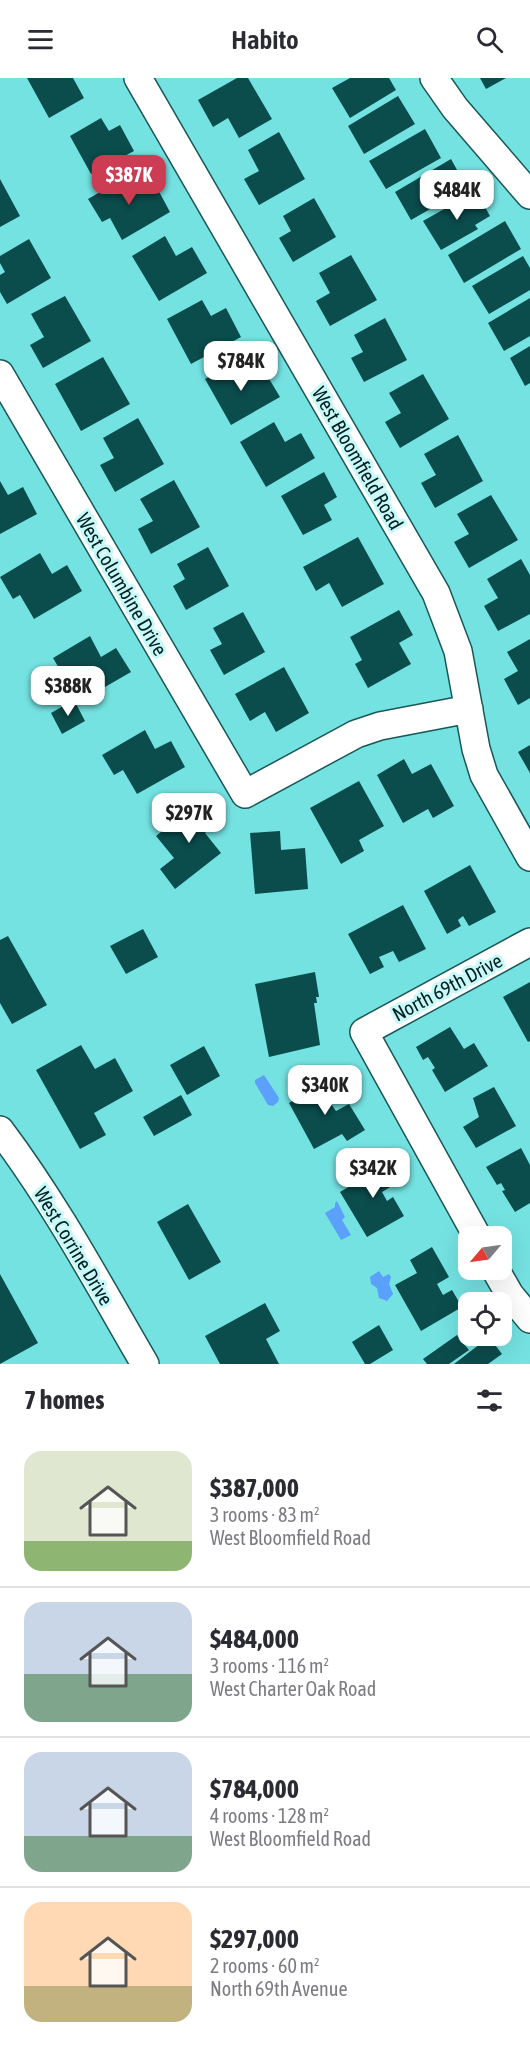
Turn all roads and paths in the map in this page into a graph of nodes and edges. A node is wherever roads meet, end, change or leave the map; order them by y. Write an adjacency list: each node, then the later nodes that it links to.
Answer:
1 (138, 78): 5 (street, West Bloomfield Road)
2 (434, 78): 3 (street)
3 (530, 195)
4 (0, 374): 5 (street, West Columbine Drive)
5 (469, 709): 6 (street, West Bloomfield Road)
6 (530, 857)
7 (530, 942): 9 (street, North 69th Drive)
8 (0, 1130): 12 (street, West Corrine Drive)
9 (471, 1226)
10 (501, 1280): 11 (street)
11 (530, 1319)
12 (145, 1364)

